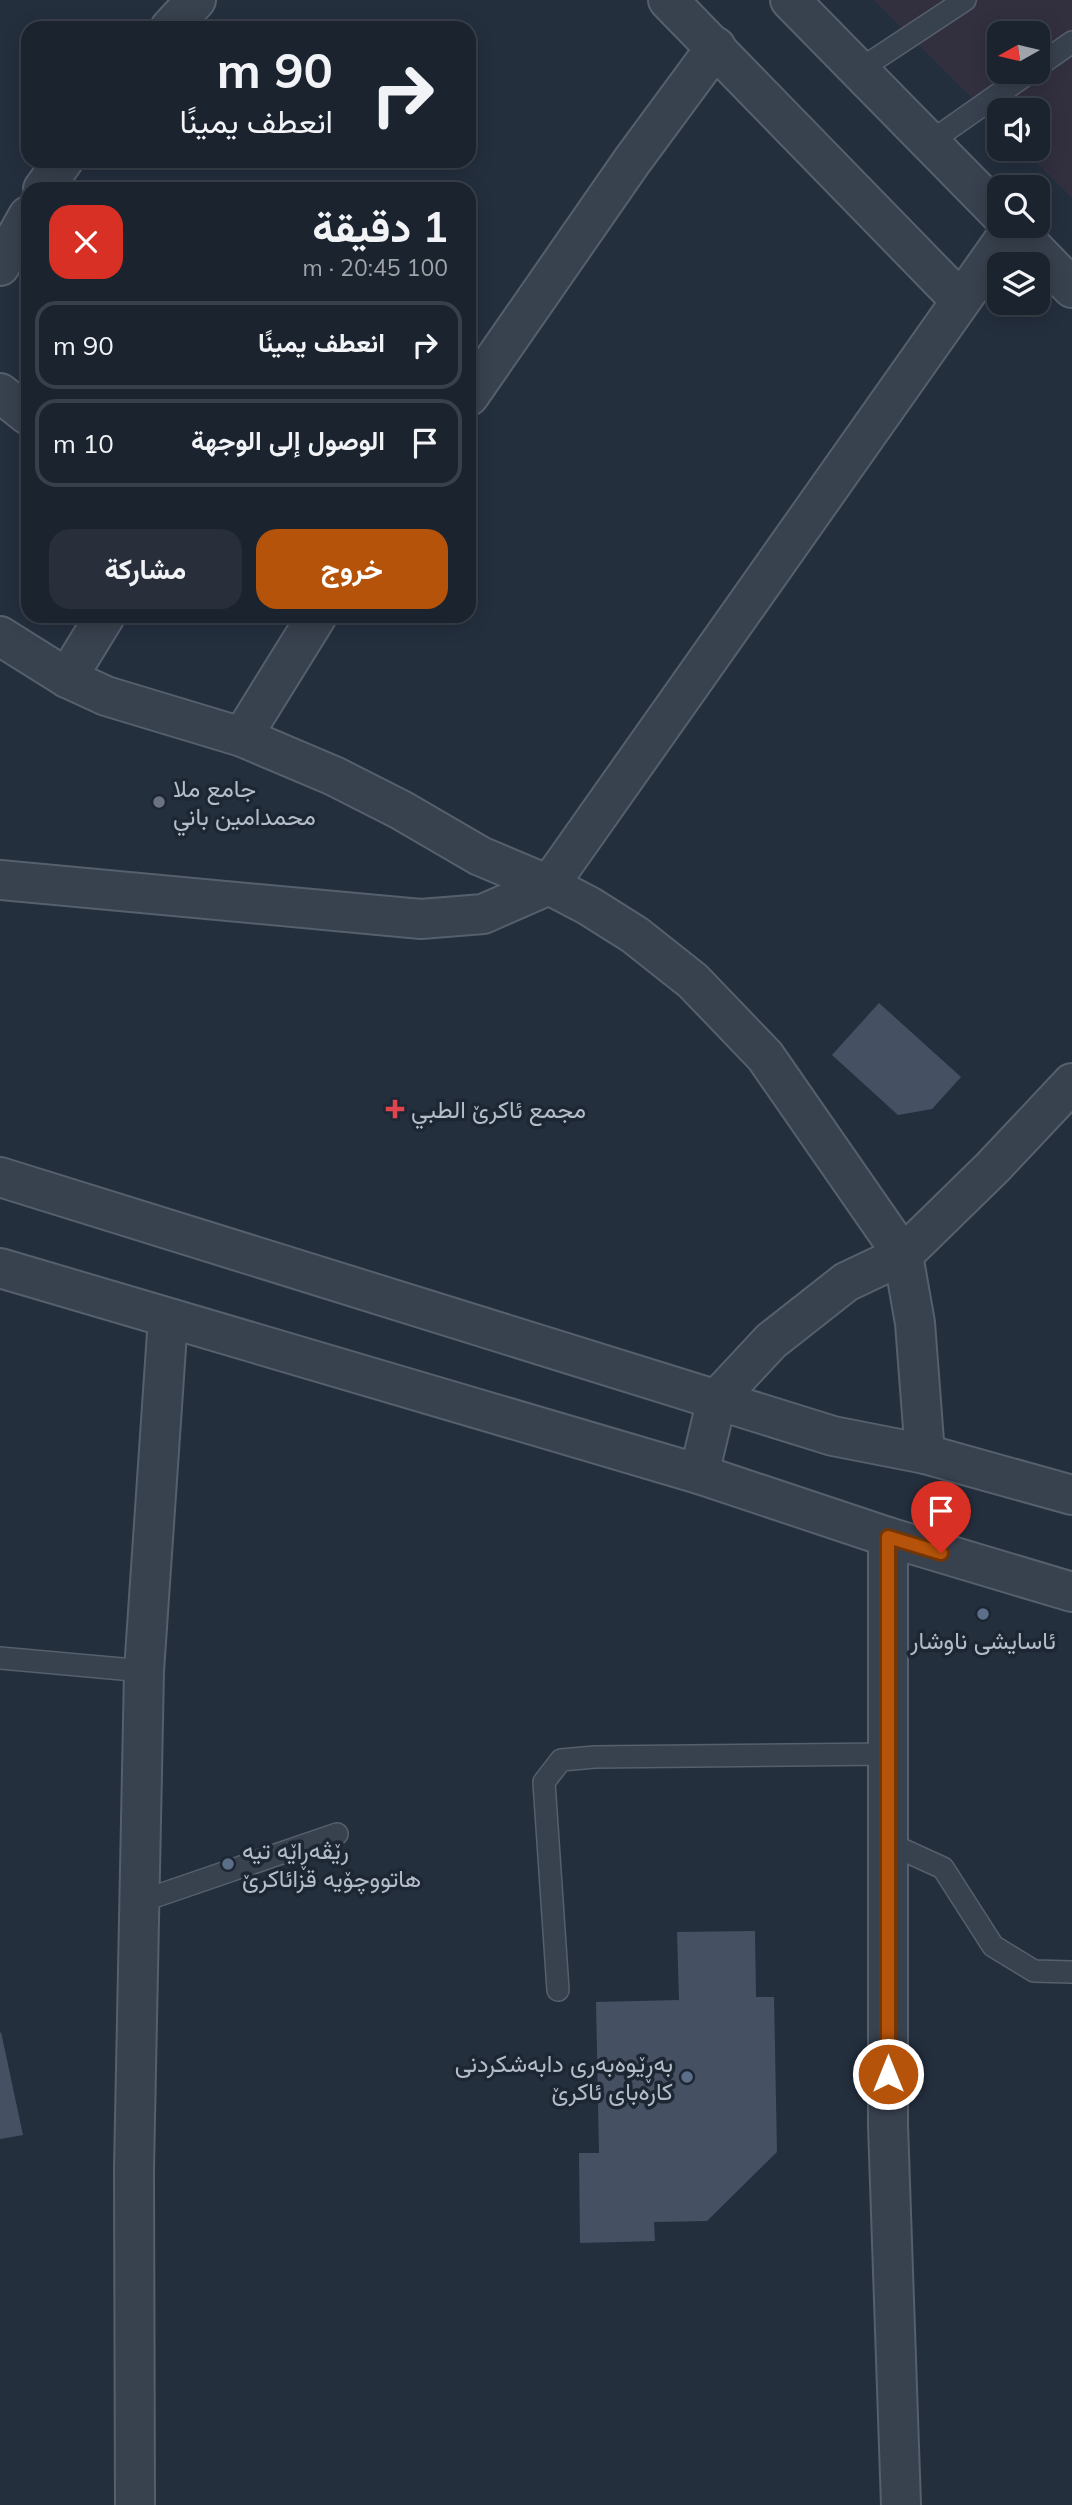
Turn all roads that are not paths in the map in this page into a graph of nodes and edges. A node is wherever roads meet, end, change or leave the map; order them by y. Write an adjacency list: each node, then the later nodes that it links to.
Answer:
1 (196, 0): 5 (street)
2 (668, 0): 7 (street)
3 (790, 0): 9 (street)
4 (965, 0): 9 (lane)
5 (176, 21)
6 (1072, 42): 8 (lane)
7 (716, 47): 18 (street); 19 (street)
8 (1050, 58)
9 (859, 70): 11 (street)
10 (1013, 84): 11 (lane)
11 (930, 142): 12 (street)
12 (987, 200)
13 (21, 228): 16 (street)
14 (998, 238): 18 (street)
15 (1024, 238): 17 (street)
16 (0, 266)
17 (1072, 288)
18 (960, 300): 28 (street)
19 (476, 386)
20 (0, 393): 21 (street)
21 (21, 410)
22 (101, 623): 25 (street)
23 (313, 623): 26 (street)
24 (0, 636): 25 (street)
25 (67, 678): 26 (street)
26 (242, 737): 28 (street)
27 (0, 880): 28 (street)
28 (549, 885): 31 (street)
29 (1072, 1083): 31 (street)
30 (0, 1177): 34 (street)
31 (903, 1255): 34 (street); 35 (street)
32 (0, 1268): 33 (street)
33 (168, 1318): 36 (street); 41 (street)
34 (717, 1399): 35 (street); 36 (street)
35 (925, 1454): 37 (street)
36 (699, 1474): 38 (street)
37 (1072, 1496)
38 (888, 1537): 39 (street); 42 (street)
39 (1072, 1592)
40 (0, 1658): 41 (lane)
41 (144, 1671): 45 (street)
42 (888, 1755): 44 (street); 47 (lane)
43 (337, 1834): 45 (lane)
44 (888, 1843): 46 (lane); 49 (street)
45 (139, 1902): 48 (street)
46 (1072, 1972)
47 (558, 1990)
48 (135, 2505)
49 (901, 2505)

